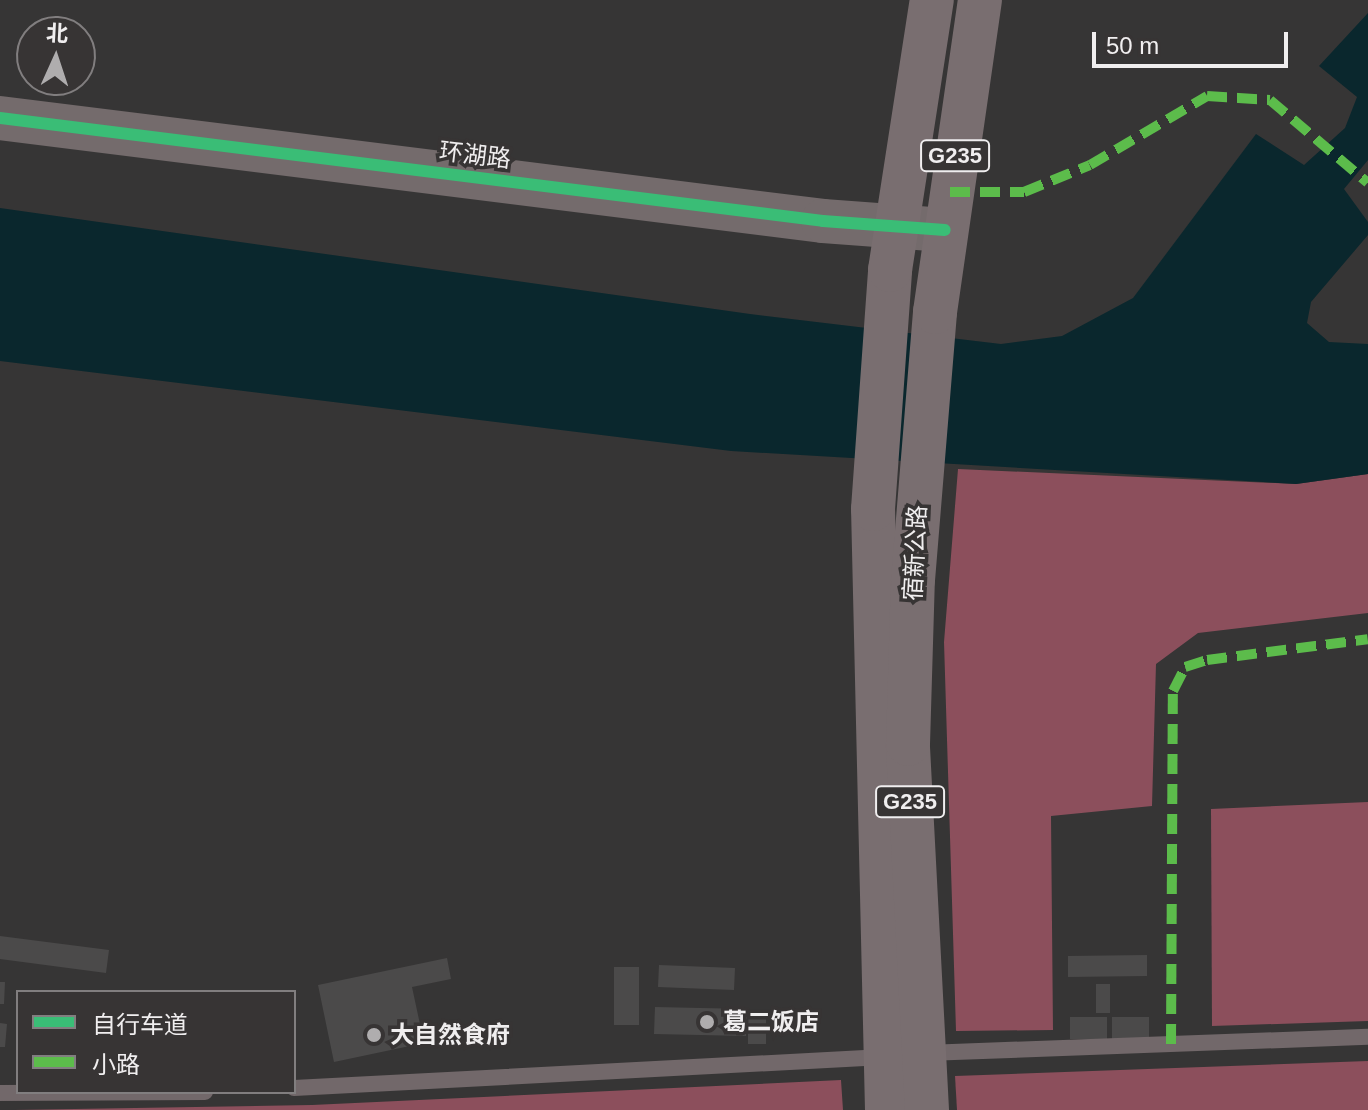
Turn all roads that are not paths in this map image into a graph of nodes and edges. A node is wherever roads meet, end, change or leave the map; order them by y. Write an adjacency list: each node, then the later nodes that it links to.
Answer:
1 (932, 0): 4 (highway, 宿新公路 / G235)
2 (980, 0): 5 (highway, 宿新公路 / G235)
3 (0, 118): 4 (street, 环湖路)
4 (896, 225): 5 (street, 环湖路); 8 (highway, 宿新公路 / G235)
5 (945, 230): 8 (highway, 宿新公路 / G235)
6 (1368, 1037): 8 (lane)
7 (296, 1088): 8 (lane)
8 (906, 1088)

